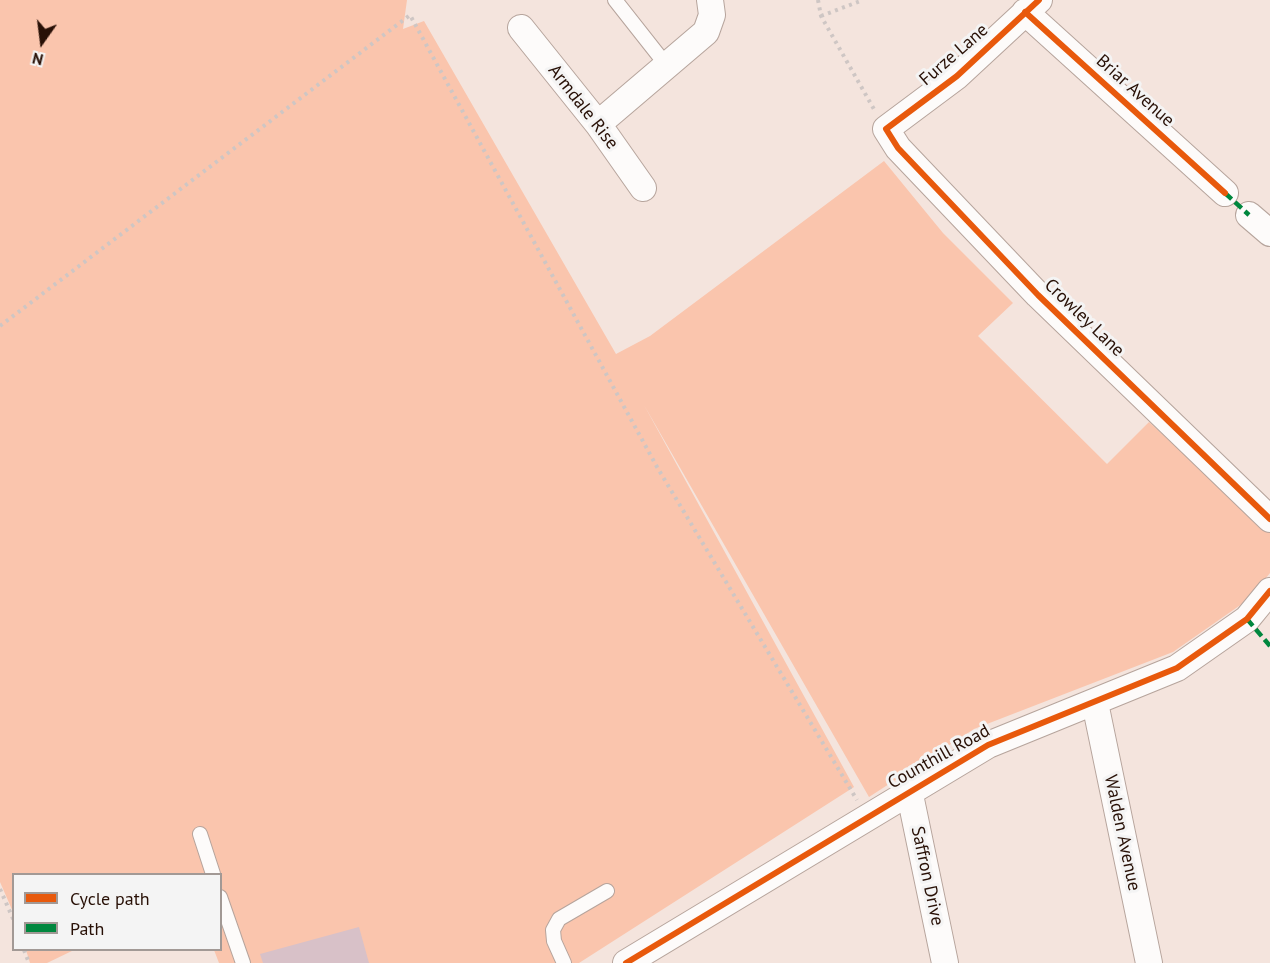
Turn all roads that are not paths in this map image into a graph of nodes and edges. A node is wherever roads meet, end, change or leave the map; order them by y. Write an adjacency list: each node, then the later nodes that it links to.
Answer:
1 (615, 0): 5 (lane)
2 (710, 0): 5 (street)
3 (1032, 6): 7 (street, Furze Lane); 9 (street, Briar Avenue)
4 (521, 28): 6 (street, Armdale Rise)
5 (666, 66): 6 (street)
6 (598, 124): 8 (street, Armdale Rise)
7 (886, 129): 12 (street, Crowley Lane)
8 (643, 188)
9 (1225, 193)
10 (1249, 215): 11 (street)
11 (1270, 233)
12 (1270, 519)
13 (1270, 591): 14 (street, Counthill Road)
14 (1095, 703): 15 (street, Counthill Road); 24 (street, Walden Avenue)
15 (909, 790): 22 (street, Counthill Road); 23 (street, Saffron Drive)
16 (200, 834): 17 (lane)
17 (213, 873)
18 (607, 891): 21 (lane)
19 (222, 903): 20 (lane)
20 (243, 963)
21 (564, 963)
22 (626, 963)
23 (945, 963)
24 (1149, 963)

